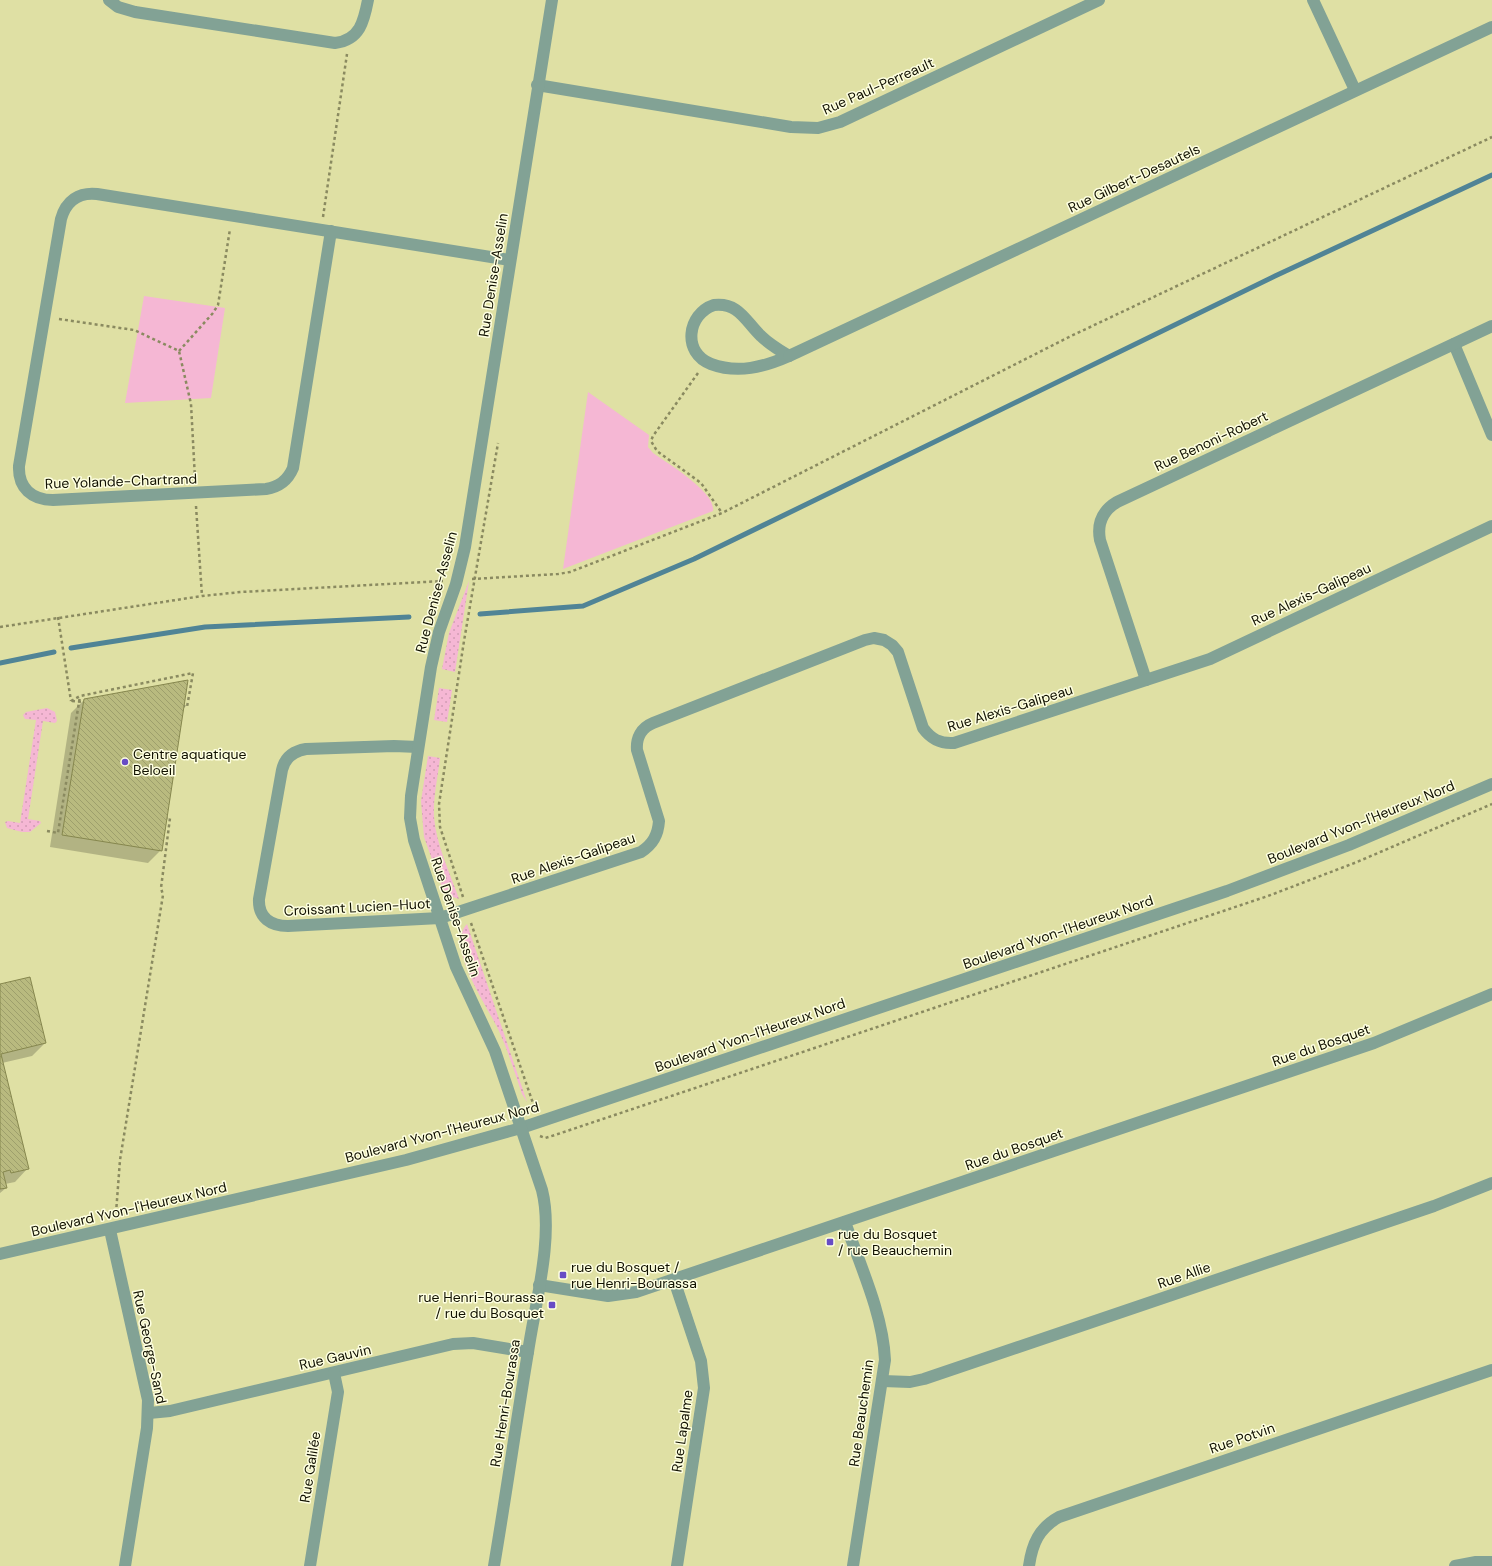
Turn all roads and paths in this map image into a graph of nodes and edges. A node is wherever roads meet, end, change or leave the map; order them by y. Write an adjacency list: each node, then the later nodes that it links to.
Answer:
1 (109, 0): 2 (street)
2 (368, 0)
3 (552, 0): 8 (street, Rue Denise-Asselin)
4 (1100, 0): 8 (street, Rue Paul-Perreault)
5 (1313, 0): 9 (street)
6 (1492, 27): 9 (street, Rue Gilbert-Desautels)
7 (348, 52): 12 (path)
8 (537, 85): 13 (street, Rue Denise-Asselin)
9 (1355, 90): 18 (street, Rue Gilbert-Desautels)
10 (1492, 137): 24 (path)
11 (230, 227): 17 (path)
12 (326, 230): 12 (street, Rue Yolande-Chartrand); 13 (street, Rue Yolande-Chartrand)
13 (510, 260): 36 (street, Rue Denise-Asselin)
14 (56, 318): 17 (path)
15 (1492, 326): 16 (street, Rue Benoni-Robert)
16 (1454, 344): 20 (street); 31 (street, Rue Benoni-Robert)
17 (179, 351): 22 (path)
18 (789, 356): 18 (street, Rue Gilbert-Desautels)
19 (700, 370): 24 (path)
20 (1492, 435)
21 (498, 438): 26 (path, Rue Denise-Asselin)
22 (195, 482)
23 (196, 505): 28 (path)
24 (722, 513): 26 (path)
25 (1492, 526): 31 (street, Rue Alexis-Galipeau)
26 (475, 578): 41 (path, Rue Denise-Asselin)
27 (444, 581): 28 (path)
28 (202, 596): 29 (path)
29 (58, 617): 30 (path); 33 (path)
30 (0, 627)
31 (1146, 680): 42 (street, Rue Alexis-Galipeau)
32 (80, 696): 33 (path); 34 (path); 35 (path)
33 (71, 701): 34 (path)
34 (81, 702): 40 (path)
35 (184, 706)
36 (418, 747): 42 (street, Rue Denise-Asselin); 42 (street, Croissant Lucien-Huot)
37 (1492, 784): 46 (street, Boulevard Yvon-l'Heureux Nord)
38 (1492, 804): 47 (path)
39 (167, 818): 50 (path)
40 (47, 831)
41 (462, 894)
42 (440, 918): 46 (street, Rue Denise-Asselin)
43 (471, 924): 45 (path, Rue Denise-Asselin)
44 (1492, 994): 49 (street, Rue du Bosquet)
45 (532, 1102)
46 (521, 1128): 50 (street, Boulevard Yvon-l'Heureux Nord); 53 (street, Rue Henri-Bourassa)
47 (545, 1138)
48 (1492, 1182): 57 (street, Rue Allie)
49 (845, 1222): 52 (street, Rue du Bosquet); 57 (street, Rue Beauchemin)
50 (114, 1229): 51 (street, Boulevard Yvon-l'Heureux Nord); 58 (street, Rue George-Sand)
51 (0, 1254)
52 (674, 1280): 53 (street, Rue du Bosquet); 63 (street, Rue Lapalme)
53 (539, 1285): 54 (street, Rue Henri-Bourassa)
54 (528, 1352): 56 (street, Rue Gauvin); 62 (street, Rue Henri-Bourassa)
55 (1492, 1370): 65 (street, Rue Potvin)
56 (334, 1373): 58 (street, Rue Gauvin); 61 (street, Rue Galilée)
57 (883, 1381): 64 (street, Rue Beauchemin)
58 (149, 1413): 60 (street, Rue George-Sand)
59 (1492, 1562): 66 (street)
60 (125, 1566)
61 (310, 1566)
62 (494, 1566)
63 (677, 1566)
64 (853, 1566)
65 (1029, 1566)
66 (1455, 1566)

